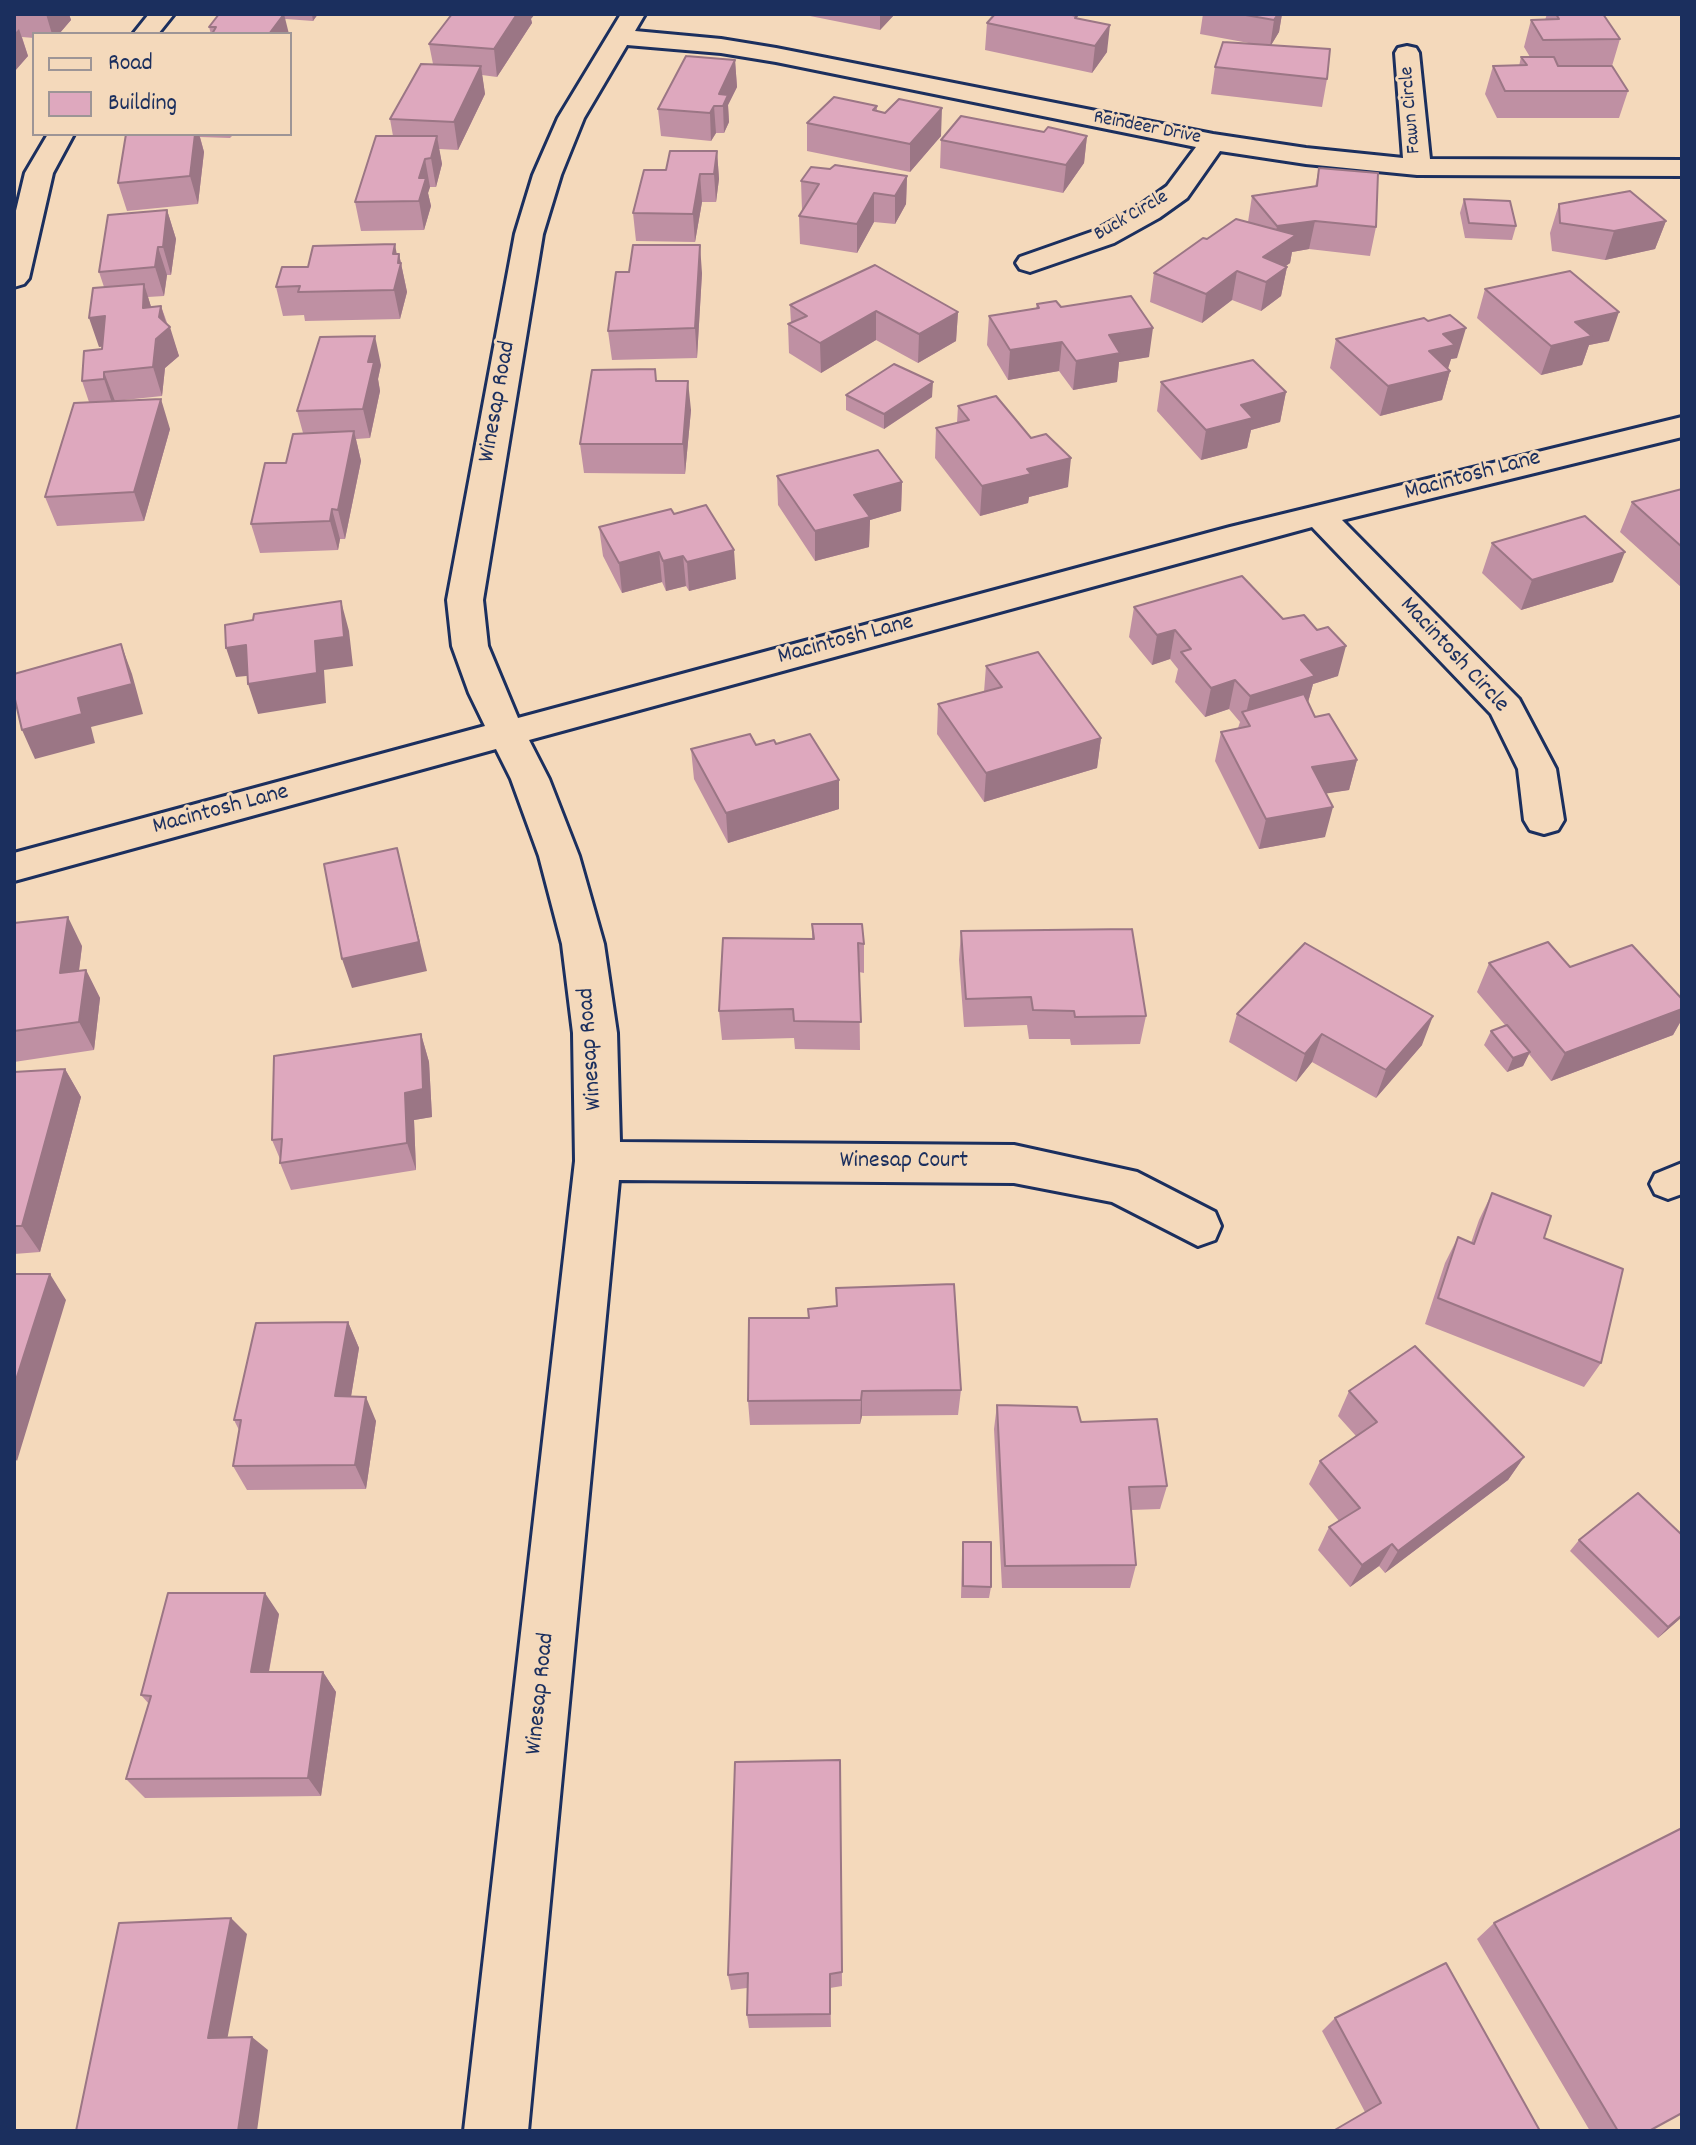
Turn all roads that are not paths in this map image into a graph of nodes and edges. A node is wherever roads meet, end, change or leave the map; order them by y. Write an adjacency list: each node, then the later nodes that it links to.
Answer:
1 (162, 14): 3 (street)
2 (626, 26): 6 (street, Reindeer Drive); 13 (street, Winesap Road)
3 (147, 32)
4 (1407, 53): 7 (street, Fawn Circle)
5 (60, 136): 10 (street)
6 (1213, 142): 7 (street, Reindeer Drive); 9 (street, Buck Circle)
7 (1417, 167): 8 (street, Reindeer Drive)
8 (1682, 168)
9 (1030, 263)
10 (14, 278)
11 (1682, 427): 12 (street, Macintosh Lane)
12 (1320, 516): 13 (street, Macintosh Lane); 14 (street, Macintosh Circle)
13 (505, 732): 15 (street, Macintosh Lane); 16 (street, Winesap Road)
14 (1544, 820)
15 (14, 867)
16 (598, 1161): 17 (street, Winesap Court); 18 (street, Winesap Road)
17 (1198, 1226)
18 (496, 2131)

